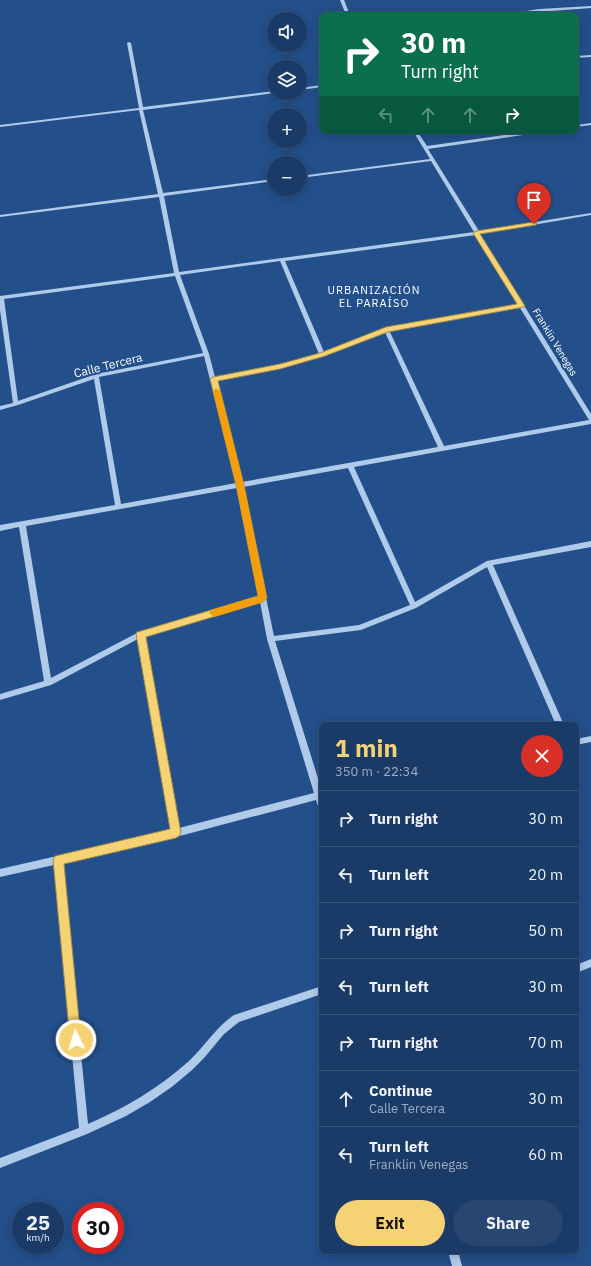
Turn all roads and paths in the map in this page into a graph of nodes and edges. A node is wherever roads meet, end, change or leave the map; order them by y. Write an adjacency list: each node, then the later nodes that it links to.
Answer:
1 (342, 0): 3 (street)
2 (591, 7): 4 (street)
3 (347, 12)
4 (524, 12)
5 (129, 43): 11 (street)
6 (591, 56): 7 (street)
7 (579, 57)
8 (319, 86): 9 (street)
9 (307, 88)
10 (267, 93): 11 (street)
11 (141, 108): 13 (street); 21 (street)
12 (591, 124): 14 (street)
13 (0, 126)
14 (579, 126)
15 (417, 134): 17 (street, Franklin Venegas)
16 (523, 134): 17 (street)
17 (425, 148): 18 (street, Franklin Venegas)
18 (432, 160): 19 (street); 24 (street, Franklin Venegas)
19 (307, 176)
20 (267, 181): 21 (street)
21 (161, 195): 23 (street); 26 (street)
22 (591, 214): 24 (street)
23 (0, 216)
24 (476, 233): 25 (street); 28 (street, Franklin Venegas)
25 (282, 260): 26 (street); 31 (street)
26 (177, 274): 27 (street); 30 (street)
27 (1, 298): 34 (street)
28 (522, 306): 29 (street); 36 (street, Franklin Venegas)
29 (386, 330): 31 (street); 37 (street)
30 (206, 354): 32 (street, Calle Tercera); 33 (street)
31 (322, 355): 33 (street)
32 (96, 376): 34 (street, Calle Tercera); 40 (street)
33 (213, 379): 39 (street)
34 (16, 404): 35 (street, Calle Tercera)
35 (0, 408)
36 (591, 421): 37 (street)
37 (442, 449): 38 (street)
38 (350, 465): 39 (street); 46 (street)
39 (240, 485): 40 (street); 45 (street)
40 (118, 506): 41 (street)
41 (22, 524): 42 (street); 49 (street)
42 (0, 528)
43 (591, 544): 44 (street)
44 (489, 563): 46 (street); 51 (street)
45 (263, 598): 47 (street); 48 (street)
46 (414, 606): 48 (street)
47 (141, 634): 49 (street); 56 (street)
48 (271, 639): 54 (street)
49 (48, 683): 50 (street)
50 (0, 697)
51 (559, 722)
52 (591, 739): 53 (street)
53 (579, 741)
54 (319, 792)
55 (319, 795): 56 (street)
56 (176, 833): 57 (street)
57 (58, 860): 58 (street); 62 (street)
58 (0, 873)
59 (591, 963): 60 (street)
60 (579, 969)
61 (319, 991): 62 (street)
62 (84, 1131): 63 (street)
63 (0, 1163)
64 (454, 1254): 65 (street)
65 (457, 1266)

